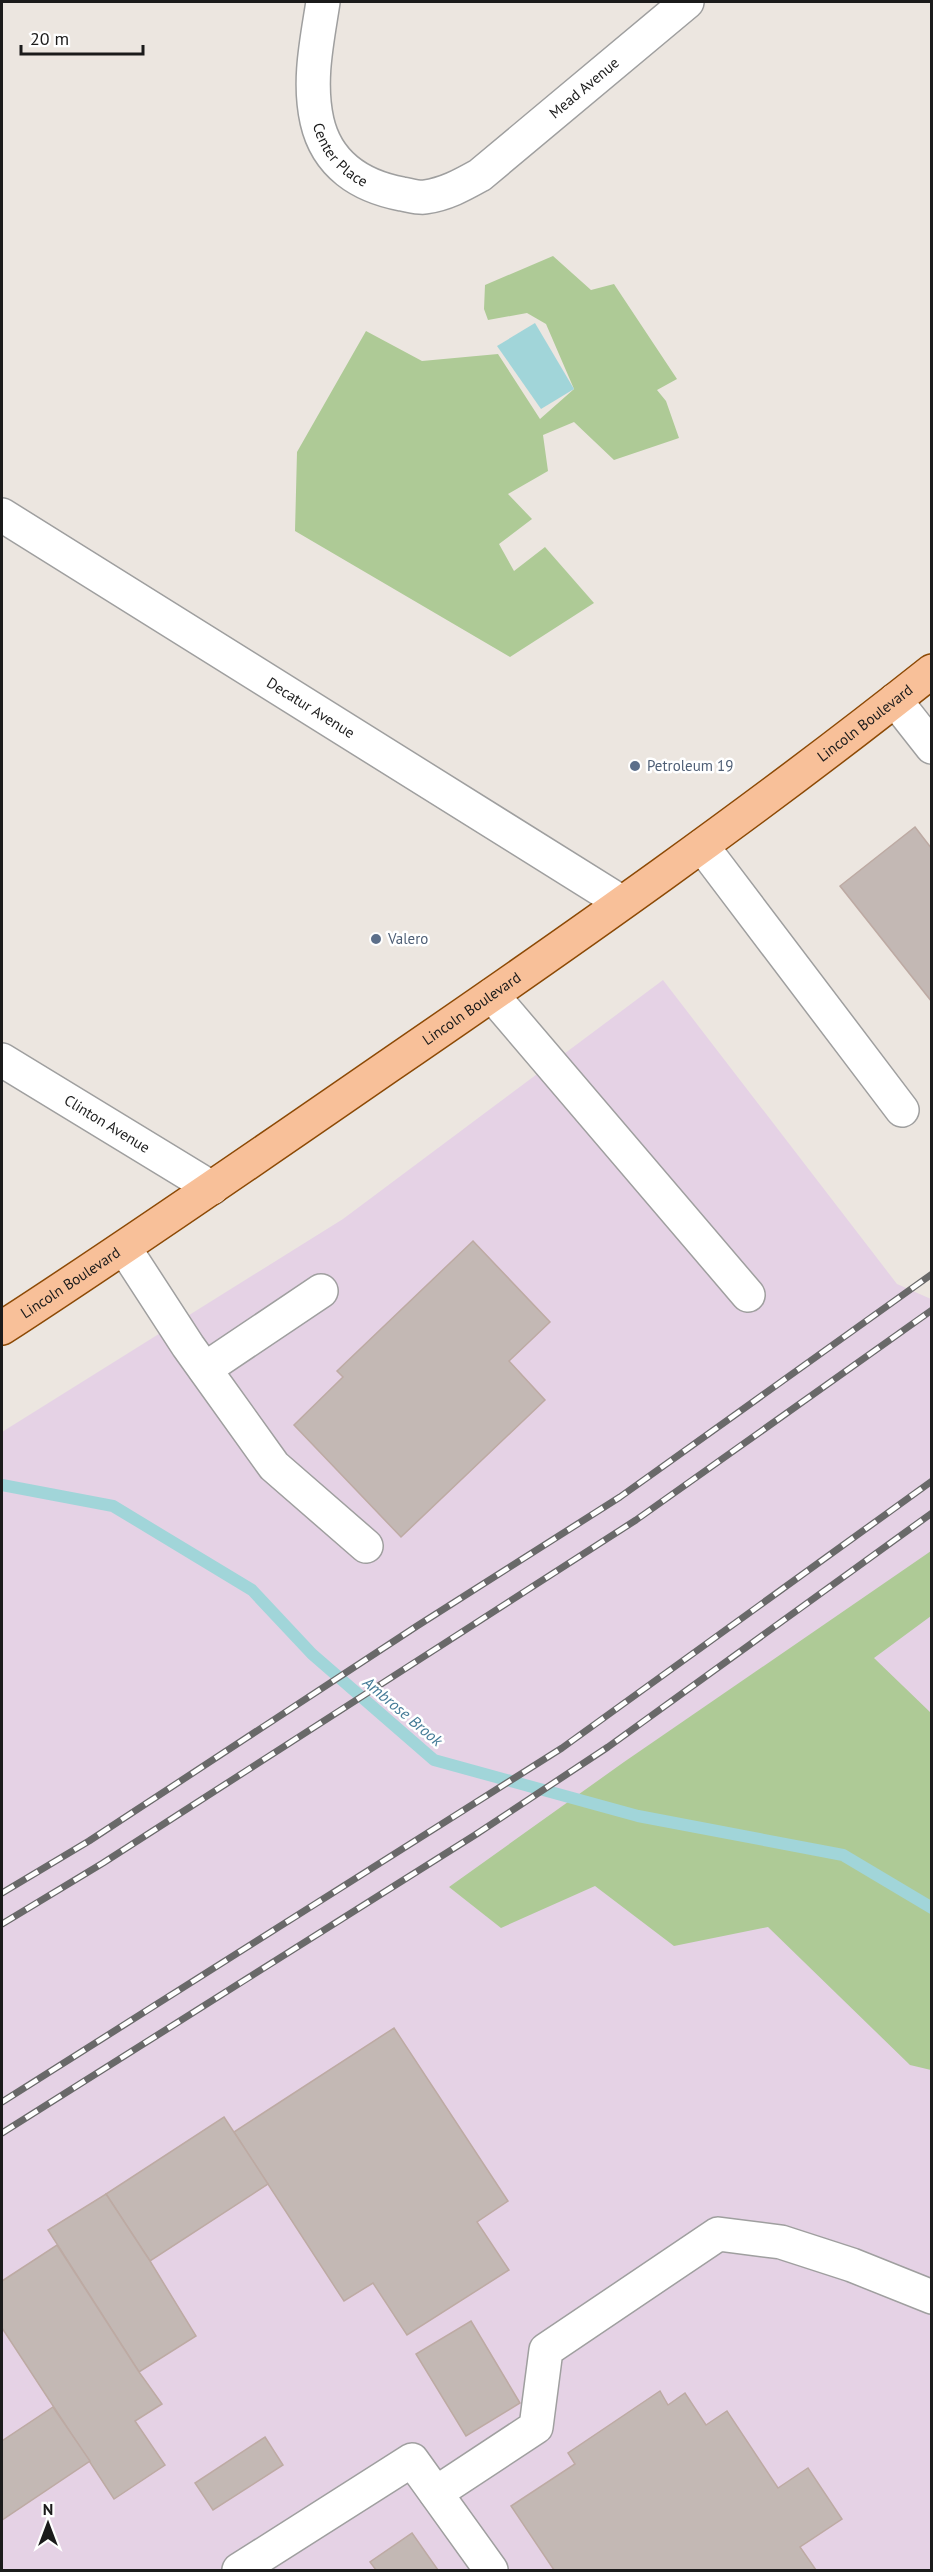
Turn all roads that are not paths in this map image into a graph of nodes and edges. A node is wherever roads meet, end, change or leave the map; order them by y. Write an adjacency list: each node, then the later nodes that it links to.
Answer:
1 (323, 2): 3 (street, Center Place)
2 (687, 2): 3 (street, Mead Avenue)
3 (480, 175)
4 (2, 514): 9 (street, Decatur Avenue)
5 (932, 672): 6 (main road, Lincoln Boulevard)
6 (895, 700): 7 (street); 8 (main road, Lincoln Boulevard)
7 (932, 747)
8 (702, 846): 9 (main road, Lincoln Boulevard); 12 (street)
9 (621, 902): 10 (main road, Lincoln Boulevard)
10 (492, 995): 13 (main road, Lincoln Boulevard); 16 (street)
11 (2, 1060): 13 (street, Clinton Avenue)
12 (902, 1110)
13 (212, 1188): 14 (main road, Lincoln Boulevard)
14 (125, 1249): 17 (main road, Lincoln Boulevard); 18 (street)
15 (321, 1291): 18 (street)
16 (748, 1295)
17 (2, 1328)
18 (205, 1369): 19 (street)
19 (366, 1546)
20 (932, 2297): 21 (street)
21 (436, 2493): 22 (street); 23 (street)
22 (239, 2571)
23 (491, 2571)

